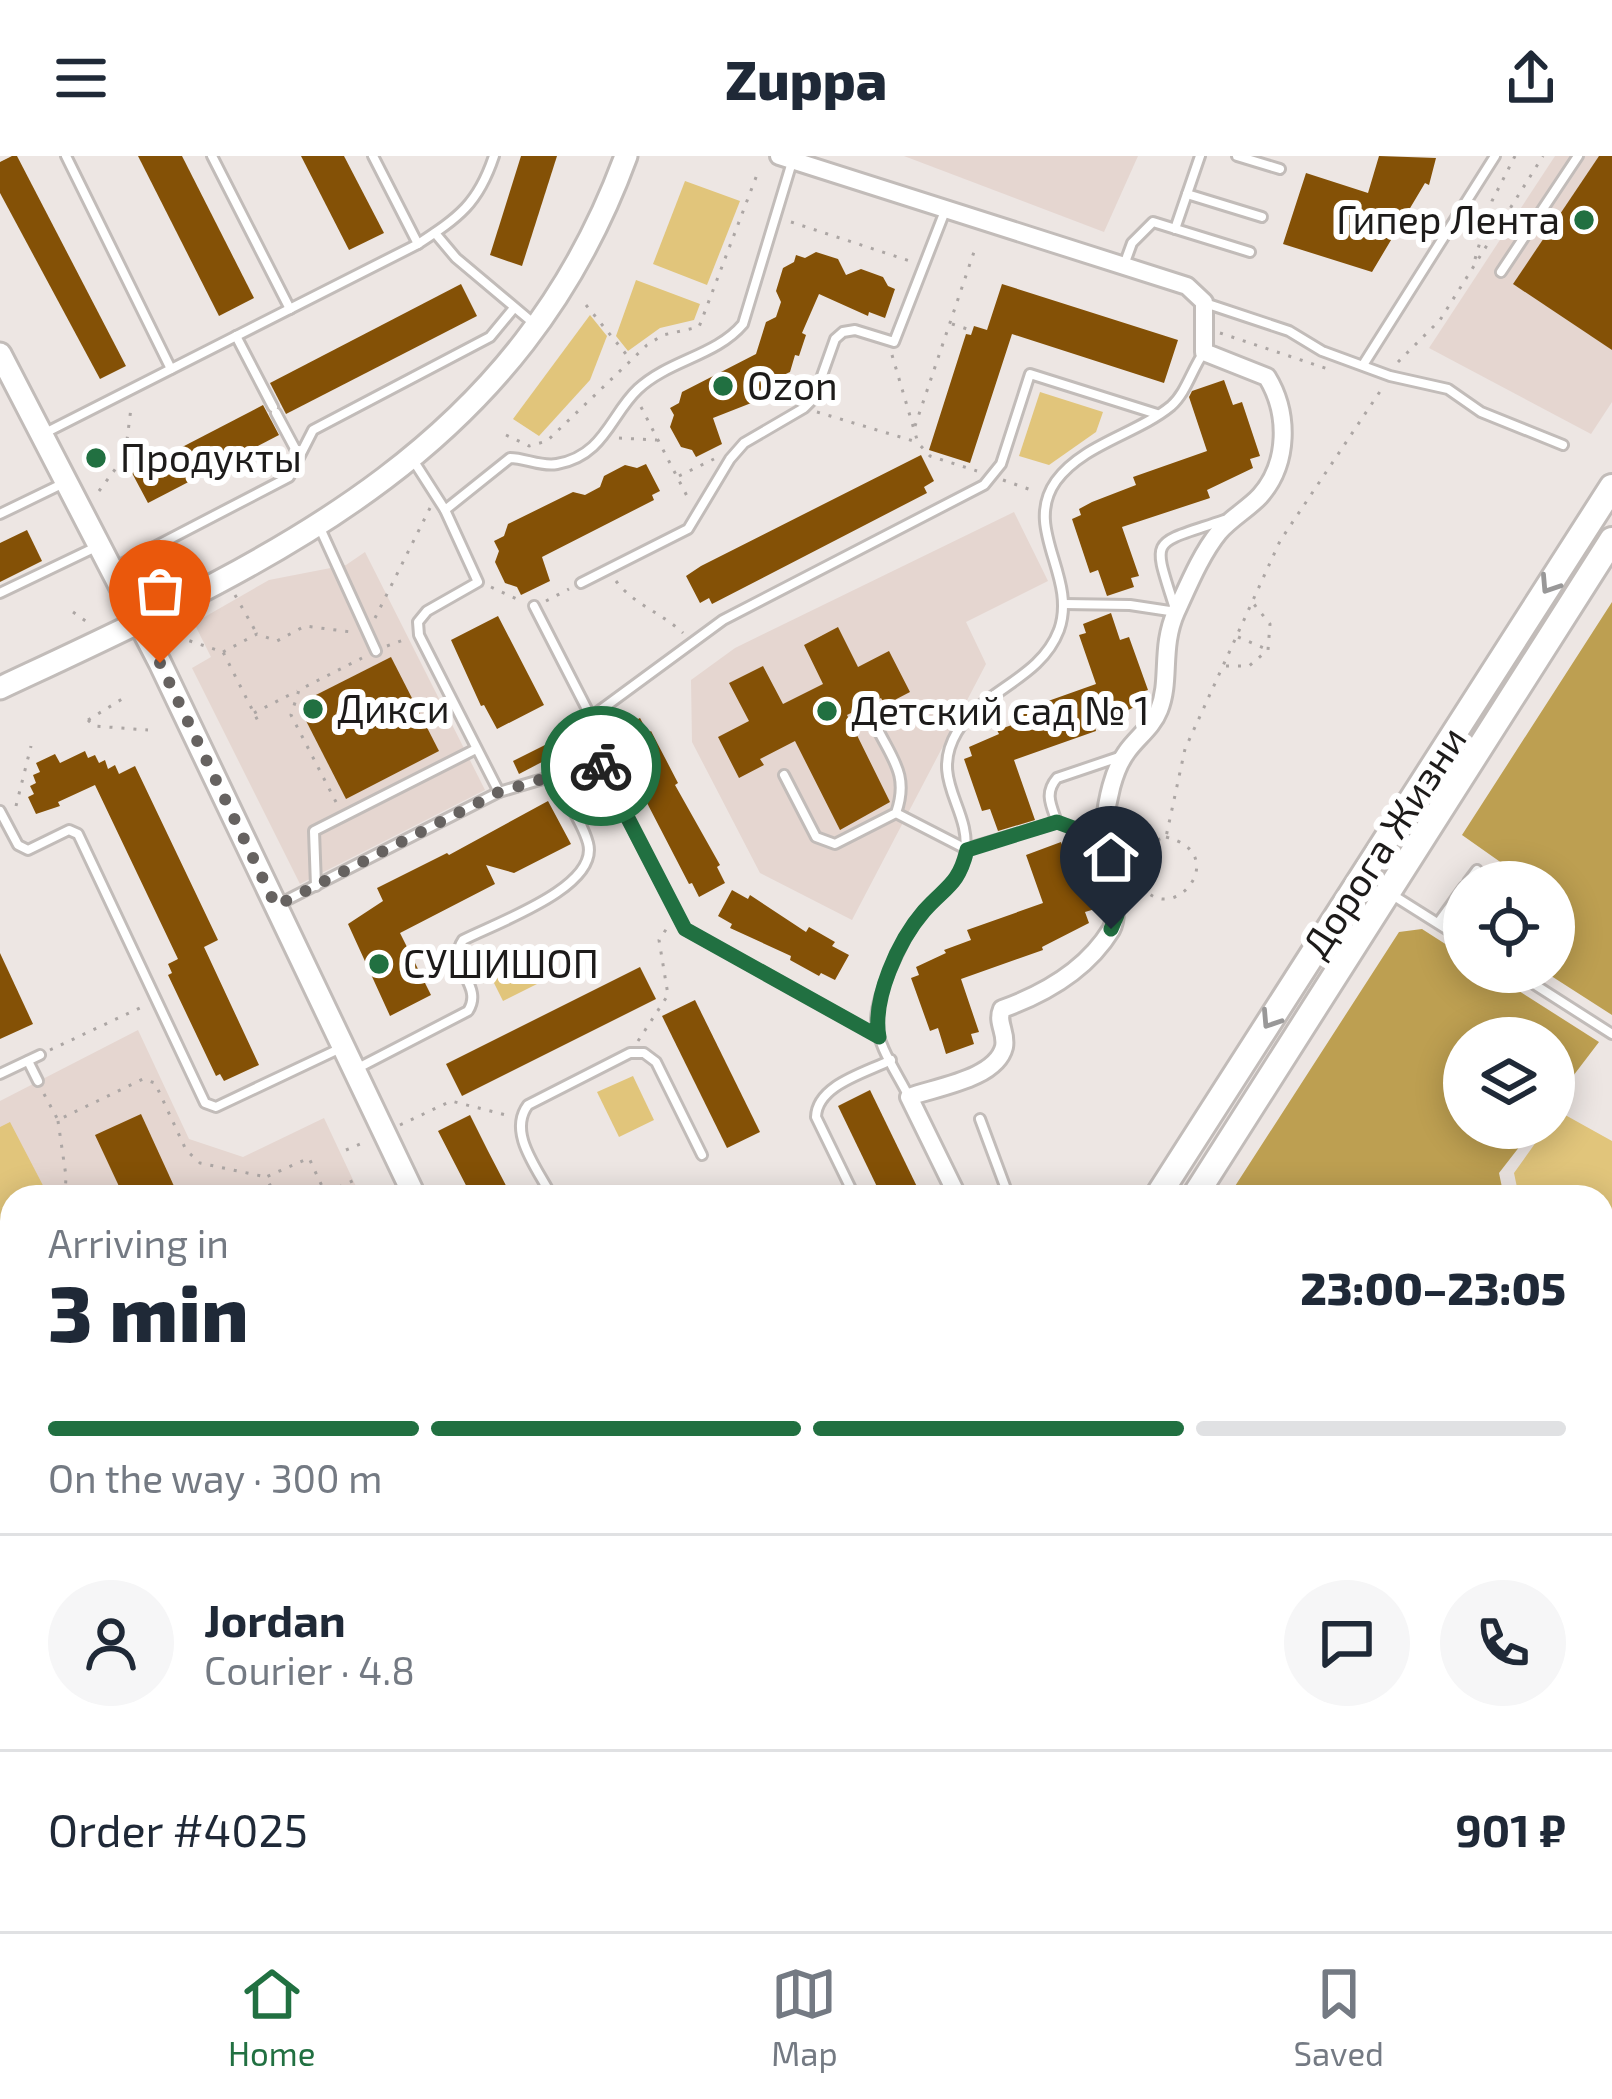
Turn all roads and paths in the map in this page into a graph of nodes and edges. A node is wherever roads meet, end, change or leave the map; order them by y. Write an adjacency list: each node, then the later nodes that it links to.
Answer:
1 (65, 156): 43 (lane)
2 (212, 156): 31 (lane)
3 (373, 156): 21 (lane)
4 (494, 156): 20 (lane)
5 (626, 156): 33 (street)
6 (1200, 156): 15 (lane)
7 (1237, 156): 13 (lane)
8 (1495, 156): 42 (lane)
9 (1515, 156): 26 (path)
10 (1544, 156): 26 (path)
11 (1578, 156): 27 (lane)
12 (786, 158): 16 (street); 18 (lane)
13 (1280, 169)
14 (758, 172): 40 (path)
15 (1187, 194): 17 (lane); 19 (lane)
16 (945, 210): 24 (lane); 25 (street)
17 (1262, 217)
18 (778, 218): 24 (path); 47 (lane)
19 (1174, 229): 23 (lane); 25 (lane)
20 (435, 233): 21 (lane); 30 (lane)
21 (418, 244): 31 (lane)
22 (976, 246): 32 (path)
23 (1250, 252)
24 (925, 266): 37 (lane)
25 (1123, 266): 28 (street)
26 (1472, 266): 41 (path)
27 (1501, 272)
28 (1204, 302): 38 (street); 42 (lane)
29 (586, 304): 40 (path)
30 (514, 308): 33 (lane); 58 (lane)
31 (290, 309): 36 (lane)
32 (950, 323): 34 (path); 50 (path)
33 (537, 326): 59 (street)
34 (973, 331)
35 (1212, 331): 44 (path)
36 (236, 336): 43 (lane); 58 (lane)
37 (888, 342): 48 (lane); 50 (path)
38 (1204, 352): 49 (lane); 69 (street)
39 (0, 355): 51 (street)
40 (630, 360): 52 (path)
41 (1398, 362)
42 (1363, 365): 57 (lane)
43 (171, 369): 45 (lane)
44 (1341, 374)
45 (133, 388): 51 (lane); 64 (path)
46 (1383, 388): 80 (path)
47 (634, 392): 53 (lane); 54 (path)
48 (805, 408): 55 (lane); 56 (path)
49 (1157, 414): 60 (lane); 66 (lane)
50 (914, 429): 56 (path)
51 (41, 435): 62 (street)
52 (506, 435)
53 (604, 437): 54 (path); 67 (lane)
54 (659, 440): 61 (path)
55 (745, 443): 61 (path); 70 (lane)
56 (918, 443): 60 (path)
57 (1563, 445)
58 (299, 457): 75 (lane)
59 (412, 460): 65 (lane); 71 (street)
60 (994, 476): 66 (path); 92 (lane)
61 (678, 477): 70 (path)
62 (65, 482): 68 (lane); 73 (street)
63 (1612, 487): 161 (main road, Дорога Жизни, one-way to 161)
64 (99, 490)
65 (436, 496): 67 (lane); 87 (path)
66 (1048, 497): 81 (lane)
67 (445, 510): 76 (lane)
68 (0, 514)
69 (1235, 516): 84 (street); 84 (lane)
70 (698, 517): 74 (lane)
71 (319, 524): 85 (street); 87 (lane)
72 (1612, 540): 124 (main road, Дорога Жизни)
73 (98, 546): 75 (street); 78 (lane)
74 (609, 569): 77 (lane); 92 (path)
75 (110, 570): 85 (street)
76 (478, 582): 82 (path); 89 (lane)
77 (581, 583): 82 (path)
78 (0, 593)
79 (235, 595): 88 (path)
80 (1253, 603): 91 (path); 93 (path)
81 (1064, 604): 84 (lane); 122 (lane)
82 (534, 606): 103 (lane)
83 (74, 612): 86 (path)
84 (1176, 612): 110 (street)
85 (138, 624): 97 (street); 125 (street)
86 (91, 626)
87 (367, 633): 88 (path); 94 (lane)
88 (257, 634): 95 (path)
89 (419, 635): 94 (path); 108 (lane)
90 (178, 637): 95 (path)
91 (1238, 637): 93 (path); 96 (path)
92 (692, 643): 103 (lane)
93 (1268, 650): 96 (path)
94 (376, 651): 98 (path)
95 (223, 652): 102 (path)
96 (1224, 665): 120 (path)
97 (0, 688)
98 (299, 691): 100 (path); 102 (path)
99 (127, 697): 106 (path)
100 (295, 704): 101 (path); 118 (path)
101 (302, 706)
102 (254, 713): 104 (path)
103 (591, 717): 109 (lane)
104 (258, 721)
105 (877, 728): 117 (lane)
106 (148, 730)
107 (31, 746): 115 (path)
108 (476, 749): 113 (lane); 118 (lane)
109 (595, 755): 112 (lane); 126 (lane)
110 (1123, 756): 119 (lane); 121 (street)
111 (784, 775): 117 (lane)
112 (553, 776): 113 (lane); 139 (lane)
113 (499, 792): 123 (lane)
114 (29, 800): 115 (path)
115 (16, 806): 116 (path)
116 (1, 812): 131 (lane)
117 (896, 813): 122 (lane)
118 (343, 817): 123 (lane)
119 (1057, 822): 121 (lane); 122 (lane)
120 (1166, 837): 120 (path)
121 (1103, 839): 142 (street)
122 (967, 850): 133 (lane)
123 (316, 886): 125 (lane)
124 (1390, 893): 128 (lane); 162 (main road, Дорога Жизни)
125 (276, 906): 134 (street)
126 (676, 913): 133 (lane); 135 (path)
127 (1443, 916): 128 (lane)
128 (1438, 923): 129 (lane)
129 (1443, 926)
130 (1548, 993): 132 (lane)
131 (157, 1000): 134 (lane); 136 (path)
132 (1612, 1034)
133 (879, 1037): 137 (lane)
134 (344, 1047): 139 (street)
135 (630, 1053): 143 (lane); 149 (lane)
136 (40, 1055): 138 (lane)
137 (891, 1060): 142 (lane); 158 (lane)
138 (28, 1061): 140 (lane); 141 (lane)
139 (356, 1069): 156 (street)
140 (0, 1074)
141 (38, 1082): 145 (path)
142 (909, 1096): 159 (street)
143 (519, 1118): 146 (path); 157 (lane)
144 (980, 1119): 160 (lane)
145 (58, 1120): 150 (path); 152 (path)
146 (399, 1126)
147 (374, 1137): 148 (path)
148 (346, 1150)
149 (701, 1155)
150 (266, 1177): 153 (path); 154 (path)
151 (359, 1178): 155 (path)
152 (65, 1185)
153 (270, 1185)
154 (321, 1185)
155 (345, 1185)
156 (409, 1185)
157 (546, 1185)
158 (849, 1185)
159 (952, 1185)
160 (1005, 1185)
161 (1165, 1185)
162 (1202, 1185)

